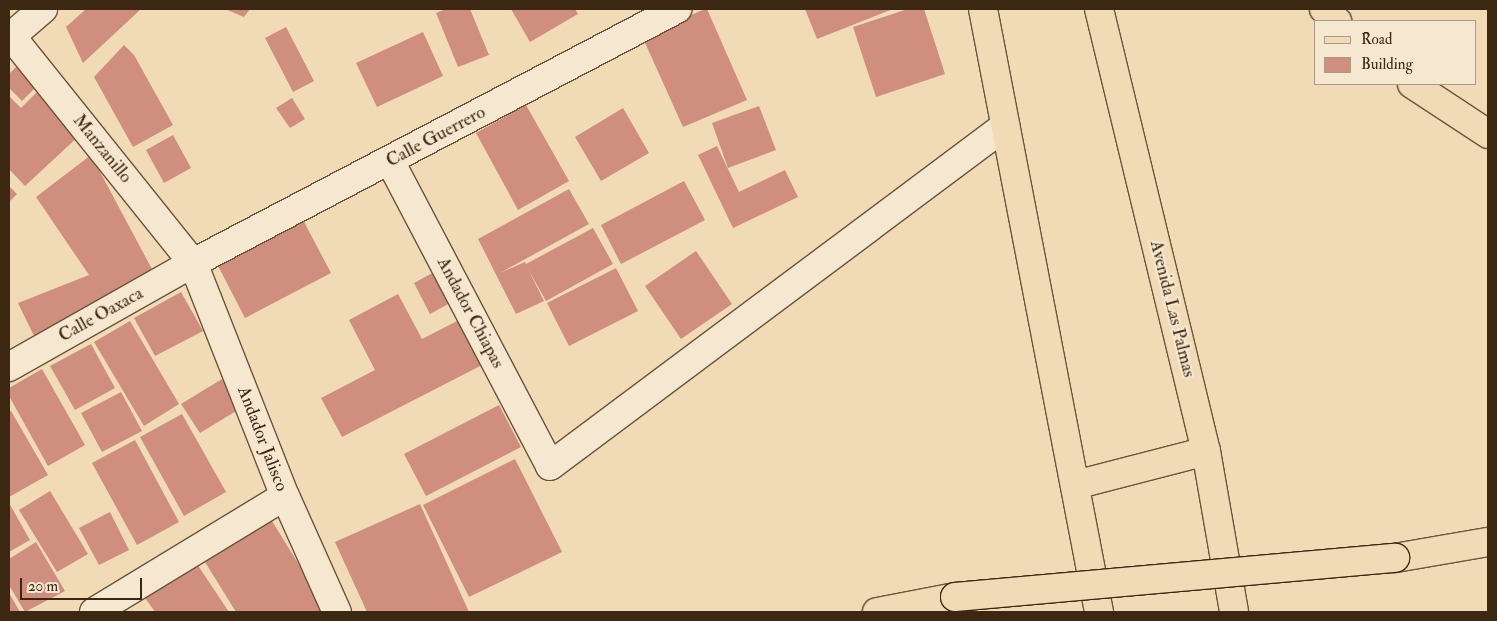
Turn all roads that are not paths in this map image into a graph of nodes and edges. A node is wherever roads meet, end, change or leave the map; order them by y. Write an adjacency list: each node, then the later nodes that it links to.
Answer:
1 (43, 9): 7 (street)
2 (677, 9): 11 (street, Calle Guerrero)
3 (983, 9): 9 (main road)
4 (1099, 9): 14 (main road, Avenida Las Palmas)
5 (1324, 9): 6 (main road)
6 (1336, 20)
7 (10, 37): 12 (street, Manzanillo)
8 (1414, 85): 10 (main road)
9 (1005, 126): 11 (street, Andador Chiapas); 15 (main road)
10 (1488, 134)
11 (390, 161): 12 (street, Calle Guerrero)
12 (193, 263): 13 (street, Calle Oaxaca); 16 (street, Andador Jalisco)
13 (9, 367)
14 (1206, 451): 15 (main road); 22 (main road, Avenida Las Palmas)
15 (1075, 486): 21 (main road)
16 (285, 496): 18 (street); 19 (street, Andador Jalisco)
17 (1488, 542): 20 (main road, bridge)
18 (94, 612)
19 (336, 612)
20 (877, 612)
21 (1099, 612)
22 (1234, 612)

